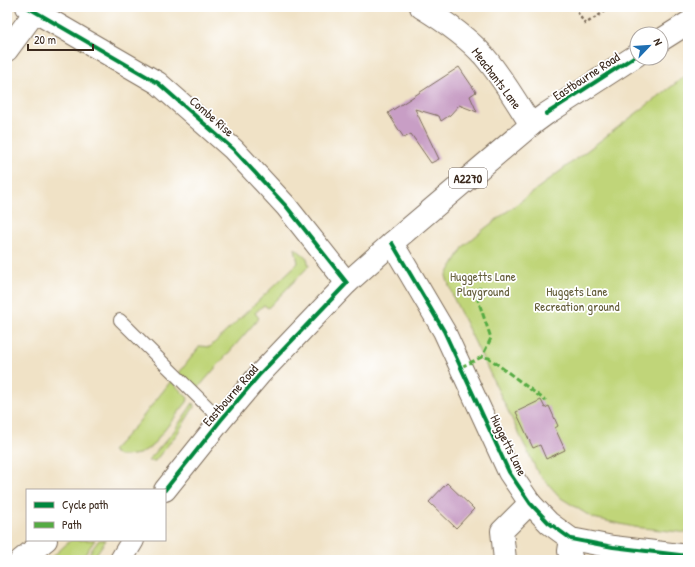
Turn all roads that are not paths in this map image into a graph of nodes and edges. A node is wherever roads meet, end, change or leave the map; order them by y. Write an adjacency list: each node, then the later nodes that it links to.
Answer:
1 (421, 7): 3 (street, Meachants Lane)
2 (31, 9): 6 (street); 10 (street, Combe Rise)
3 (442, 12): 8 (street, Meachants Lane)
4 (688, 23): 5 (street)
5 (669, 35)
6 (7, 50)
7 (629, 60): 8 (street, Eastbourne Road / A2270)
8 (531, 124): 9 (street, Eastbourne Road / A2270)
9 (392, 243): 10 (street, Eastbourne Road / A2270); 14 (street, Huggetts Lane)
10 (347, 283): 12 (street, Eastbourne Road / A2270)
11 (120, 320): 12 (lane)
12 (221, 420): 13 (street, Eastbourne Road / A2270)
13 (166, 489)
14 (530, 503): 15 (street); 18 (street, Huggetts Lane)
15 (502, 531): 22 (street); 23 (street)
16 (45, 541): 20 (street)
17 (132, 541): 21 (street)
18 (571, 549): 19 (street, Huggetts Lane)
19 (688, 556)
20 (21, 560)
21 (120, 560)
22 (488, 560)
23 (505, 560)

